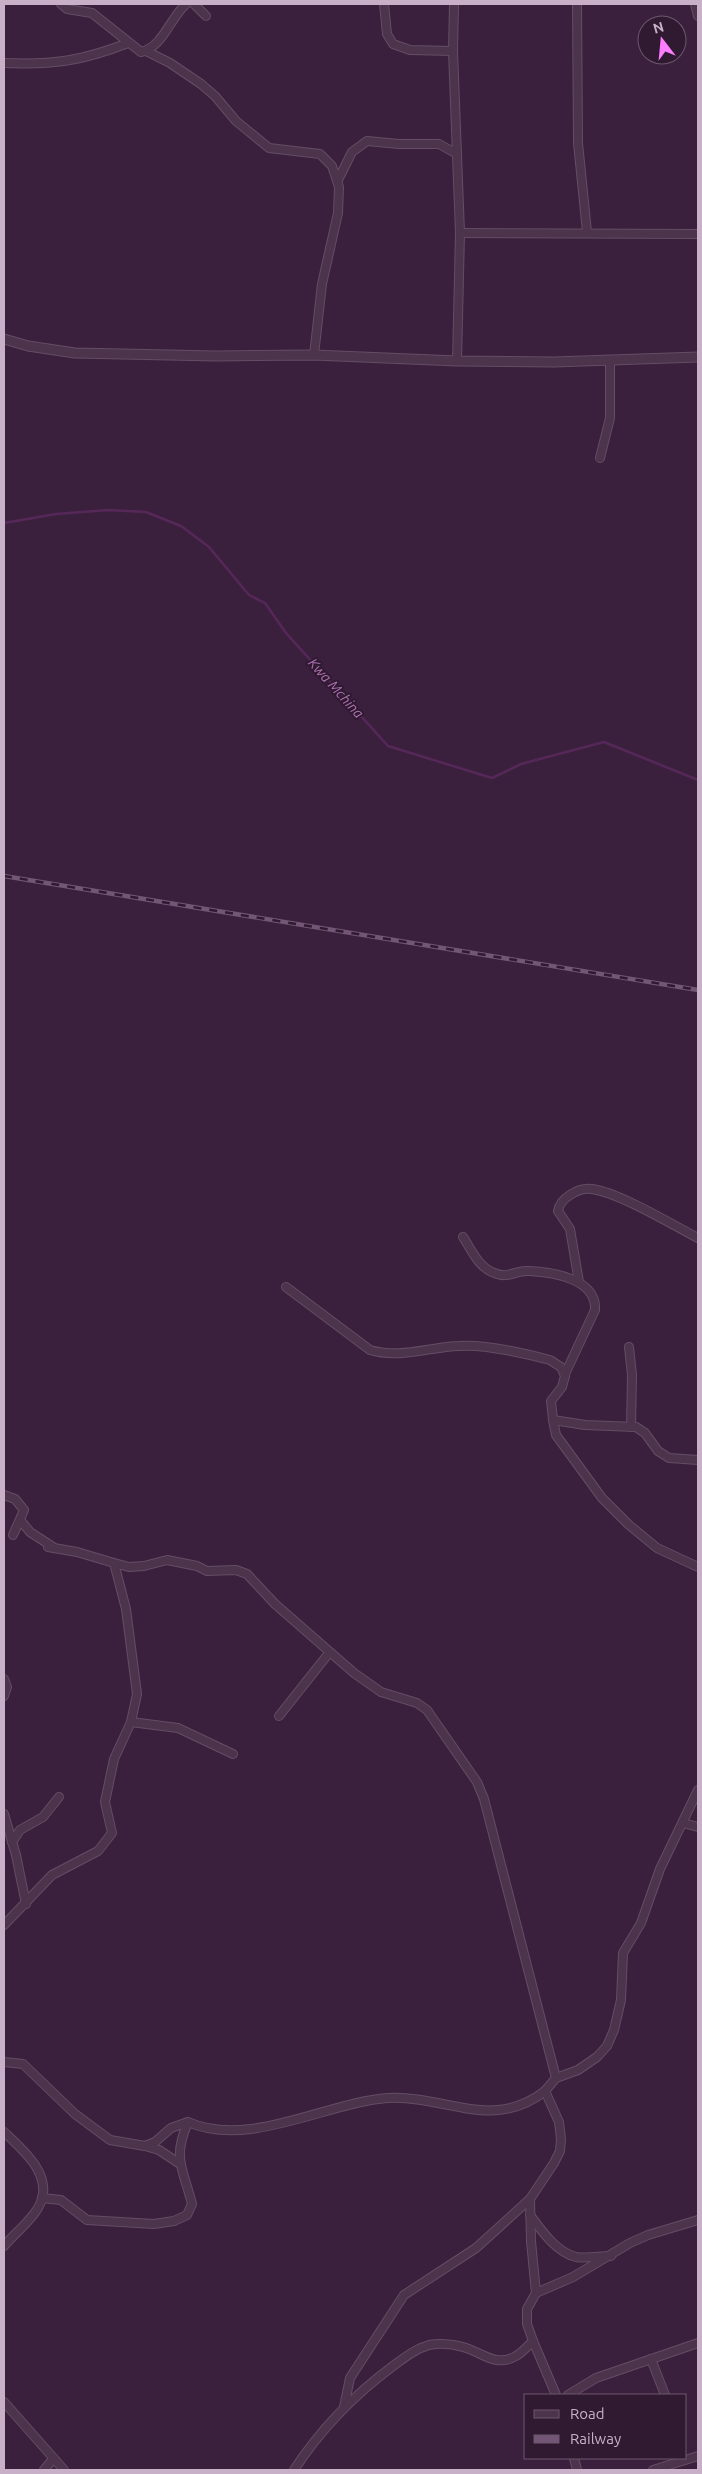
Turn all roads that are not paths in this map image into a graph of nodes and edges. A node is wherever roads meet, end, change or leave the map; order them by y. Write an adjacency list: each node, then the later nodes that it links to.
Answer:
1 (61, 4): 12 (street)
2 (186, 4): 13 (street)
3 (194, 4): 9 (street)
4 (384, 4): 14 (street)
5 (448, 4): 11 (street)
6 (454, 4): 11 (street)
7 (577, 4): 18 (street)
8 (695, 4): 10 (street)
9 (206, 16)
10 (698, 16)
11 (454, 20): 14 (street)
12 (128, 43): 13 (street); 15 (street)
13 (146, 51): 17 (street)
14 (453, 51): 16 (street)
15 (4, 63)
16 (457, 154): 17 (street); 19 (street)
17 (338, 180): 22 (street)
18 (586, 232): 19 (street); 20 (street)
19 (460, 234): 25 (street)
20 (698, 234)
21 (4, 339): 22 (street)
22 (314, 355): 25 (street)
23 (698, 357): 24 (street)
24 (610, 360): 25 (street); 26 (street)
25 (457, 361)
26 (600, 458)
27 (463, 1237): 29 (street)
28 (698, 1238): 29 (street)
29 (579, 1282): 32 (street)
30 (286, 1287): 32 (street)
31 (629, 1348): 34 (street)
32 (565, 1374): 33 (street)
33 (553, 1420): 34 (street); 40 (street)
34 (631, 1427): 35 (street)
35 (698, 1460)
36 (4, 1495): 37 (street)
37 (21, 1521): 38 (street); 39 (street)
38 (13, 1534)
39 (114, 1563): 41 (street); 45 (street)
40 (698, 1567)
41 (330, 1653): 44 (street); 56 (street)
42 (4, 1679): 43 (street)
43 (4, 1696)
44 (279, 1716)
45 (131, 1722): 46 (street); 53 (street)
46 (233, 1754)
47 (698, 1790): 50 (street)
48 (59, 1797): 52 (street)
49 (4, 1814): 52 (street)
50 (683, 1824): 51 (street); 56 (street)
51 (698, 1827)
52 (12, 1842): 53 (street)
53 (26, 1904): 54 (street)
54 (4, 1925)
55 (4, 2062): 60 (street)
56 (556, 2078): 57 (street)
57 (545, 2091): 58 (street); 63 (street)
58 (188, 2122): 60 (street); 61 (street)
59 (4, 2132): 62 (street)
60 (145, 2146): 61 (street)
61 (180, 2164): 62 (street)
62 (42, 2198): 66 (street)
63 (530, 2199): 64 (street); 76 (street)
64 (530, 2215): 67 (street); 68 (street)
65 (698, 2220): 67 (street)
66 (4, 2246)
67 (611, 2256): 68 (street)
68 (536, 2293): 69 (street)
69 (533, 2341): 72 (street); 76 (street)
70 (698, 2343): 71 (street)
71 (651, 2359): 73 (street); 74 (street)
72 (556, 2394)
73 (570, 2394)
74 (665, 2394)
75 (4, 2402): 79 (street)
76 (344, 2407): 83 (street)
77 (687, 2453): 80 (street)
78 (698, 2456): 80 (street)
79 (53, 2458): 81 (street); 82 (street)
80 (689, 2459): 84 (street)
81 (44, 2470)
82 (64, 2470)
83 (294, 2470)
84 (654, 2470)

